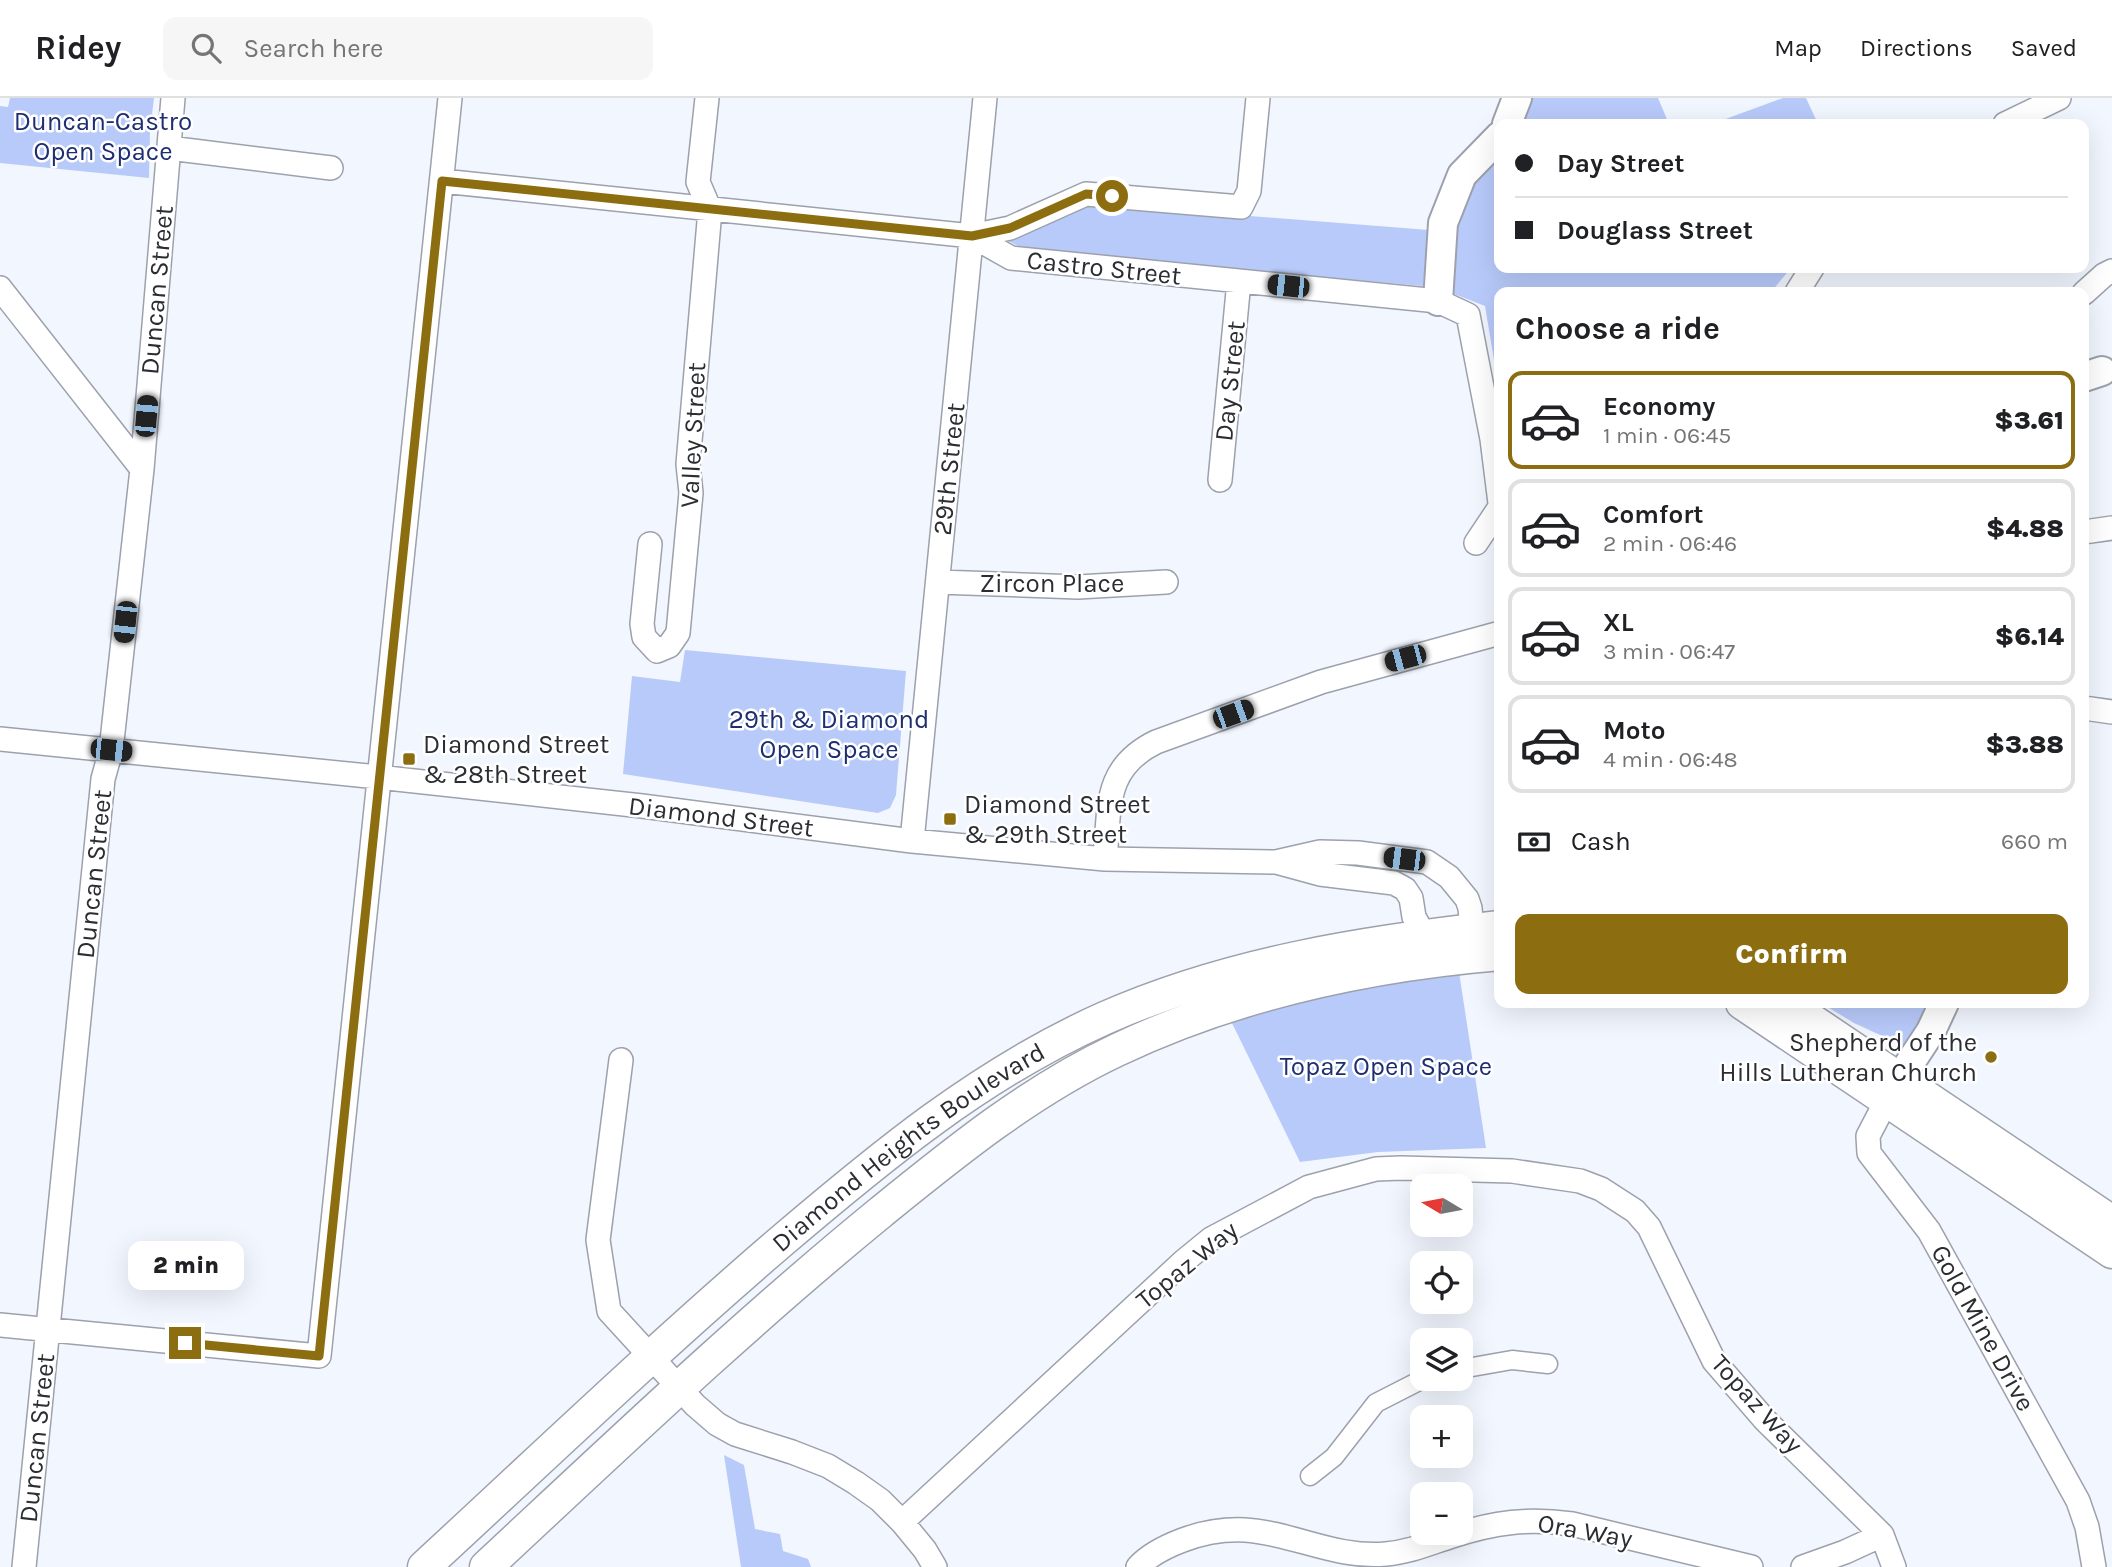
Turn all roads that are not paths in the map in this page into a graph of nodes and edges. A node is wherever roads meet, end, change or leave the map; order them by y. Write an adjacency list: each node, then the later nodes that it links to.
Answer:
1 (173, 98): 9 (street, Duncan Street)
2 (450, 98): 11 (street)
3 (707, 98): 12 (street, Valley Street)
4 (985, 98): 13 (street, 29th Street)
5 (1258, 98): 13 (street)
6 (2059, 98): 7 (street)
7 (2015, 119)
8 (1494, 142): 18 (street)
9 (169, 148): 10 (street); 20 (street, Duncan Street)
10 (331, 168)
11 (442, 181): 12 (street, Castro Street); 34 (street)
12 (710, 210): 13 (street, Castro Street); 26 (street, Valley Street)
13 (972, 236): 15 (street, Castro Street); 27 (street, 29th Street)
14 (2112, 271): 17 (street)
15 (1239, 281): 18 (street, Castro Street); 21 (street, Day Street)
16 (0, 288): 20 (street)
17 (2089, 288)
18 (1438, 301): 19 (street)
19 (1494, 456)
20 (142, 469): 33 (street, Duncan Street)
21 (1220, 480)
22 (1494, 514): 25 (street)
23 (2112, 528): 24 (street)
24 (2089, 531)
25 (1476, 543)
26 (650, 544)
27 (938, 582): 28 (street, Zircon Place); 35 (street, 29th Street)
28 (1166, 582)
29 (1494, 635): 36 (street)
30 (2089, 709): 31 (street)
31 (2112, 712)
32 (0, 739): 33 (street, Diamond Street)
33 (111, 750): 34 (street, Diamond Street); 51 (street, Duncan Street)
34 (378, 777): 35 (street, Diamond Street); 51 (street)
35 (912, 841): 36 (street, Diamond Street)
36 (1105, 859): 37 (street, Diamond Street)
37 (1276, 862): 39 (street, Diamond Street); 40 (street, Diamond Street)
38 (1494, 929): 39 (main road, Diamond Heights Boulevard)
39 (1468, 931): 40 (main road, Diamond Heights Boulevard); 42 (street)
40 (1425, 937): 42 (street, Diamond Street); 52 (main road, Diamond Heights Boulevard)
41 (1494, 955): 42 (main road, Diamond Heights Boulevard)
42 (1447, 961): 56 (main road, Diamond Heights Boulevard)
43 (1751, 1008): 47 (main road)
44 (1792, 1008): 47 (main road)
45 (1942, 1008): 47 (street)
46 (621, 1060): 52 (street)
47 (1892, 1089): 48 (main road); 49 (main road); 68 (street, Gold Mine Drive)
48 (2112, 1222)
49 (2112, 1252)
50 (0, 1325): 51 (street)
51 (48, 1330): 60 (street, Duncan Street)
52 (650, 1356): 56 (street); 61 (main road, Diamond Heights Boulevard)
53 (1548, 1364): 54 (street)
54 (1473, 1367)
55 (1410, 1386): 57 (street)
56 (679, 1387): 58 (street); 62 (main road, Diamond Heights Boulevard)
57 (1310, 1476)
58 (902, 1522): 59 (street, Topaz Way); 63 (street)
59 (1882, 1535): 66 (street); 67 (street, Topaz Way)
60 (24, 1567)
61 (424, 1567)
62 (486, 1567)
63 (935, 1567)
64 (1138, 1567): 65 (street, Ora Way)
65 (1751, 1567)
66 (1803, 1567)
67 (1894, 1567)
68 (2094, 1567)

